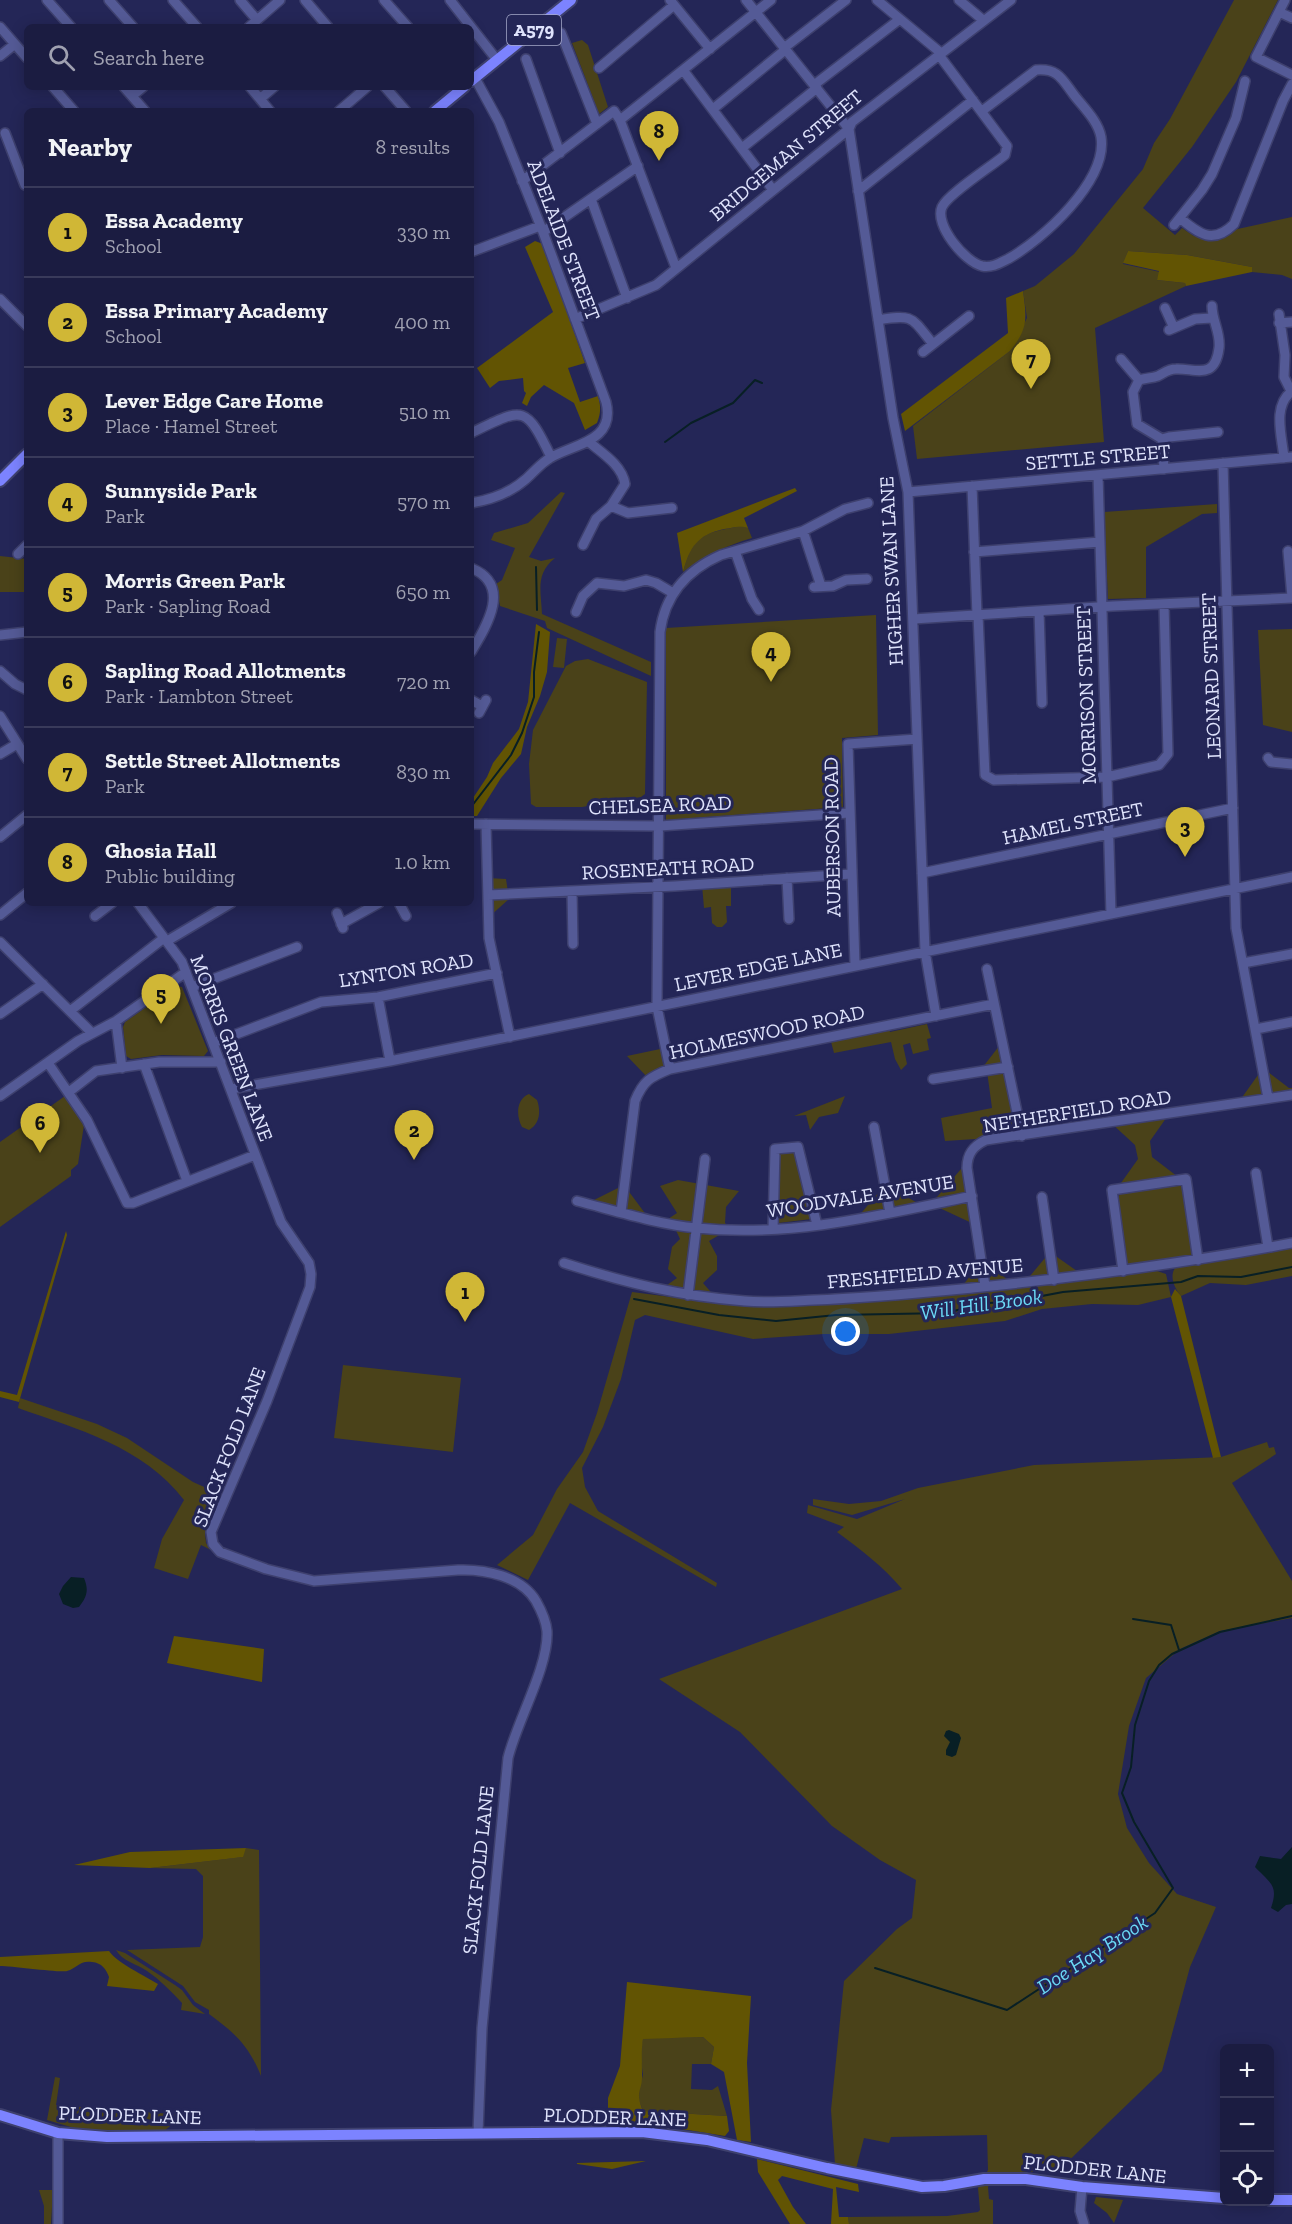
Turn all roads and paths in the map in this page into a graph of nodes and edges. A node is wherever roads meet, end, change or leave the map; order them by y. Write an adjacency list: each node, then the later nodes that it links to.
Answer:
1 (47, 0): 24 (street)
2 (109, 0): 25 (street)
3 (173, 0): 26 (street)
4 (240, 0): 22 (street)
5 (280, 0): 22 (street)
6 (305, 0): 28 (street)
7 (384, 0): 29 (street)
8 (450, 0): 30 (street)
9 (571, 0): 41 (main road, A579)
10 (746, 0): 18 (street)
11 (771, 0): 18 (street)
12 (846, 0): 36 (street)
13 (877, 0): 21 (street)
14 (959, 0): 23 (street)
15 (1011, 0): 23 (street, BRIDGEMAN STREET)
16 (1285, 0): 19 (street)
17 (672, 3): 35 (street); 42 (street)
18 (756, 12): 35 (street); 36 (street)
19 (1279, 12): 20 (street); 44 (street)
20 (1292, 18)
21 (900, 19): 38 (street); 49 (street)
22 (257, 20): 27 (street)
23 (983, 20): 38 (street, BRIDGEMAN STREET)
24 (69, 24)
25 (130, 24)
26 (194, 24)
27 (252, 24)
28 (325, 24)
29 (405, 24)
30 (469, 24)
31 (0, 27): 34 (street)
32 (474, 31): 41 (street)
33 (561, 33): 70 (street)
34 (15, 44): 37 (street); 39 (street)
35 (710, 49): 43 (street)
36 (785, 49): 49 (street); 67 (street)
37 (24, 54)
38 (940, 54): 60 (street); 71 (street, BRIDGEMAN STREET)
39 (0, 56)
40 (526, 59): 74 (street)
41 (497, 60): 45 (main road, A579)
42 (599, 68)
43 (683, 69): 67 (street); 69 (street)
44 (1292, 75)
45 (474, 78)
46 (474, 81): 77 (street, ADELAIDE STREET)
47 (1245, 81): 48 (street)
48 (1292, 84)
49 (815, 87): 71 (street); 73 (street)
50 (56, 90): 61 (street)
51 (127, 90): 58 (street)
52 (139, 90): 58 (street)
53 (252, 90): 59 (street)
54 (270, 90): 59 (street)
55 (364, 90): 64 (street)
56 (388, 90): 65 (street)
57 (459, 90): 66 (main road)
58 (132, 96): 62 (street)
59 (260, 99): 63 (street)
60 (973, 100): 68 (street); 79 (street)
61 (71, 108)
62 (142, 108)
63 (267, 108)
64 (343, 108)
65 (403, 108)
66 (438, 108)
67 (713, 110): 73 (street)
68 (982, 111): 68 (street)
69 (620, 120): 70 (street); 75 (street)
70 (597, 124): 74 (street)
71 (849, 129): 78 (street, BRIDGEMAN STREET); 79 (street, HIGHER SWAN LANE)
72 (4, 133): 76 (street)
73 (742, 148): 78 (street)
74 (560, 153): 77 (street)
75 (638, 166): 80 (street); 83 (street)
76 (24, 180)
77 (522, 181): 81 (street, ADELAIDE STREET)
78 (773, 190): 83 (street, BRIDGEMAN STREET)
79 (858, 191): 91 (street, HIGHER SWAN LANE)
80 (591, 199): 81 (street); 85 (street)
81 (542, 229): 82 (street); 90 (street, ADELAIDE STREET)
82 (474, 251)
83 (676, 268): 85 (street, BRIDGEMAN STREET)
84 (0, 298): 93 (street)
85 (627, 298): 90 (street, BRIDGEMAN STREET)
86 (1212, 306): 89 (street)
87 (1165, 308): 89 (street)
88 (969, 316): 94 (street)
89 (1212, 318): 97 (street)
90 (575, 319): 104 (street, ADELAIDE STREET)
91 (878, 320): 94 (street); 113 (street, HIGHER SWAN LANE)
92 (1292, 322): 100 (street)
93 (24, 323)
94 (933, 344): 95 (street)
95 (923, 352)
96 (1120, 359): 99 (street)
97 (1209, 367): 98 (street); 99 (street)
98 (1217, 376)
99 (1139, 380): 103 (street)
100 (1291, 391): 107 (street)
101 (474, 432): 106 (street)
102 (1218, 432): 103 (street)
103 (1162, 439): 109 (street)
104 (589, 442): 106 (street); 116 (street)
105 (24, 457): 111 (main road)
106 (551, 457): 114 (street)
107 (1288, 457): 108 (street, SETTLE STREET)
108 (1223, 463): 109 (street, SETTLE STREET); 130 (street, LEONARD STREET)
109 (1164, 469): 110 (street, SETTLE STREET)
110 (1098, 475): 112 (street, SETTLE STREET); 119 (street, MORRISON STREET)
111 (0, 481)
112 (972, 486): 113 (street, SETTLE STREET); 124 (street)
113 (908, 492): 137 (street, HIGHER SWAN LANE)
114 (474, 502)
115 (868, 503): 118 (street)
116 (611, 506): 117 (street); 120 (street)
117 (672, 508)
118 (803, 531): 122 (street); 127 (street)
119 (1100, 542): 124 (street); 132 (street, MORRISON STREET)
120 (588, 543)
121 (24, 548): 125 (street)
122 (735, 550): 128 (street); 133 (street)
123 (1288, 551): 129 (street)
124 (974, 552): 136 (street)
125 (18, 554)
126 (474, 570): 140 (street)
127 (867, 579)
128 (673, 592): 135 (street); 159 (street)
129 (1292, 598): 130 (street)
130 (1227, 601): 131 (street); 154 (street, LEONARD STREET)
131 (1164, 604): 132 (street); 153 (street)
132 (1102, 607): 134 (street); 153 (street, MORRISON STREET)
133 (759, 610)
134 (1039, 611): 136 (street); 144 (street)
135 (576, 612)
136 (977, 615): 137 (street); 153 (street)
137 (913, 619): 147 (street, HIGHER SWAN LANE)
138 (24, 632): 139 (street)
139 (0, 635)
140 (474, 646)
141 (0, 671): 142 (street)
142 (24, 688)
143 (474, 702): 145 (street)
144 (1042, 704)
145 (482, 706)
146 (0, 716): 148 (street)
147 (916, 739): 155 (street, AUBERSON ROAD); 162 (street, HIGHER SWAN LANE)
148 (17, 744): 149 (street); 150 (street)
149 (0, 754)
150 (24, 754)
151 (1268, 758): 152 (street)
152 (1292, 764)
153 (1107, 777): 160 (street, MORRISON STREET)
154 (1233, 808): 160 (street, HAMEL STREET); 167 (street, LEONARD STREET)
155 (849, 813): 159 (street, CHELSEA ROAD); 163 (street, AUBERSON ROAD)
156 (24, 817): 161 (street)
157 (474, 824): 158 (street, CHELSEA ROAD)
158 (486, 824): 159 (street, CHELSEA ROAD); 170 (street)
159 (660, 826): 166 (street)
160 (1108, 834): 162 (street, HAMEL STREET); 177 (street, MORRISON STREET)
161 (0, 837)
162 (921, 873): 186 (street, HIGHER SWAN LANE)
163 (850, 874): 165 (street, ROSENEATH ROAD); 189 (street, AUBERSON ROAD)
164 (1292, 877): 167 (street, LEVER EDGE LANE)
165 (787, 878): 166 (street, ROSENEATH ROAD); 181 (street)
166 (659, 887): 168 (street, ROSENEATH ROAD); 197 (street)
167 (1234, 888): 177 (street, LEVER EDGE LANE); 188 (street, LEONARD STREET)
168 (572, 891): 170 (street, ROSENEATH ROAD); 184 (street)
169 (24, 895): 178 (street)
170 (488, 895): 192 (street)
171 (108, 906): 179 (street)
172 (140, 906): 182 (street, MORRIS GREEN LANE)
173 (226, 906): 182 (street)
174 (374, 906): 176 (street)
175 (401, 906): 180 (street)
176 (337, 913)
177 (1111, 914): 186 (street, LEVER EDGE LANE)
178 (0, 915)
179 (95, 916)
180 (406, 916)
181 (789, 919)
182 (166, 940): 191 (street, MORRIS GREEN LANE); 198 (street)
183 (0, 942): 193 (street)
184 (573, 944)
185 (297, 947): 194 (street)
186 (925, 951): 189 (street, LEVER EDGE LANE); 200 (street, HIGHER SWAN LANE)
187 (1292, 954): 188 (street)
188 (1243, 963): 203 (street, LEONARD STREET)
189 (855, 965): 197 (street, LEVER EDGE LANE)
190 (987, 969): 196 (street)
191 (186, 972): 194 (street, MORRIS GREEN LANE); 201 (street)
192 (497, 974): 195 (street, LYNTON ROAD); 205 (street)
193 (43, 984): 198 (street); 199 (street)
194 (192, 987): 206 (street, MORRIS GREEN LANE)
195 (378, 997): 206 (street, LYNTON ROAD); 207 (street)
196 (994, 1004): 200 (street, HOLMESWOOD ROAD); 211 (street)
197 (657, 1007): 205 (street, LEVER EDGE LANE); 213 (street)
198 (70, 1011): 204 (street)
199 (0, 1014)
200 (936, 1016): 213 (street, HOLMESWOOD ROAD)
201 (116, 1021): 204 (street); 212 (street)
202 (1292, 1022): 203 (street)
203 (1256, 1029): 219 (street, LEONARD STREET)
204 (92, 1033): 209 (street)
205 (510, 1037): 207 (street, LEVER EDGE LANE)
206 (213, 1043): 208 (street, MORRIS GREEN LANE)
207 (390, 1061): 215 (street, LEVER EDGE LANE)
208 (221, 1062): 210 (street); 215 (street, MORRIS GREEN LANE)
209 (48, 1063): 216 (street); 218 (street)
210 (144, 1064): 212 (street); 225 (street)
211 (1008, 1067): 214 (street); 221 (street)
212 (122, 1068): 216 (street)
213 (670, 1069): 230 (street, HOLMESWOOD ROAD)
214 (933, 1079)
215 (231, 1089): 222 (street, MORRIS GREEN LANE)
216 (69, 1092): 225 (street)
217 (1292, 1095): 219 (street, NETHERFIELD ROAD)
218 (0, 1096)
219 (1268, 1098): 221 (street, NETHERFIELD ROAD)
220 (874, 1127): 231 (street)
221 (1022, 1136): 227 (street, NETHERFIELD ROAD)
222 (255, 1155): 225 (street); 226 (street, MORRIS GREEN LANE)
223 (705, 1159): 233 (street)
224 (1256, 1173): 236 (street)
225 (187, 1181)
226 (265, 1181): 245 (street, SLACK FOLD LANE)
227 (972, 1196): 231 (street, WOODVALE AVENUE); 241 (street, NETHERFIELD ROAD)
228 (1042, 1197): 240 (street)
229 (577, 1201): 230 (street, WOODVALE AVENUE)
230 (621, 1212): 233 (street, WOODVALE AVENUE)
231 (890, 1213): 232 (street, WOODVALE AVENUE)
232 (817, 1225): 234 (street, WOODVALE AVENUE); 234 (street)
233 (697, 1228): 234 (street, WOODVALE AVENUE); 242 (street)
234 (773, 1229)
235 (1292, 1243): 236 (street, FRESHFIELD AVENUE)
236 (1268, 1247): 237 (street, FRESHFIELD AVENUE)
237 (1198, 1260): 239 (street, FRESHFIELD AVENUE); 239 (street)
238 (564, 1263): 242 (street, FRESHFIELD AVENUE)
239 (1123, 1271): 240 (street, FRESHFIELD AVENUE)
240 (1054, 1280): 241 (street, FRESHFIELD AVENUE)
241 (985, 1286): 242 (street, FRESHFIELD AVENUE)
242 (688, 1295)
243 (0, 2115): 244 (main road, PLODDER LANE)
244 (58, 2133): 245 (main road, PLODDER LANE); 250 (street)
245 (478, 2133): 246 (main road, PLODDER LANE)
246 (1082, 2187): 247 (main road, PLODDER LANE); 251 (street)
247 (1220, 2198)
248 (1274, 2199): 249 (main road)
249 (1292, 2200)
250 (58, 2224)
251 (1084, 2224)

